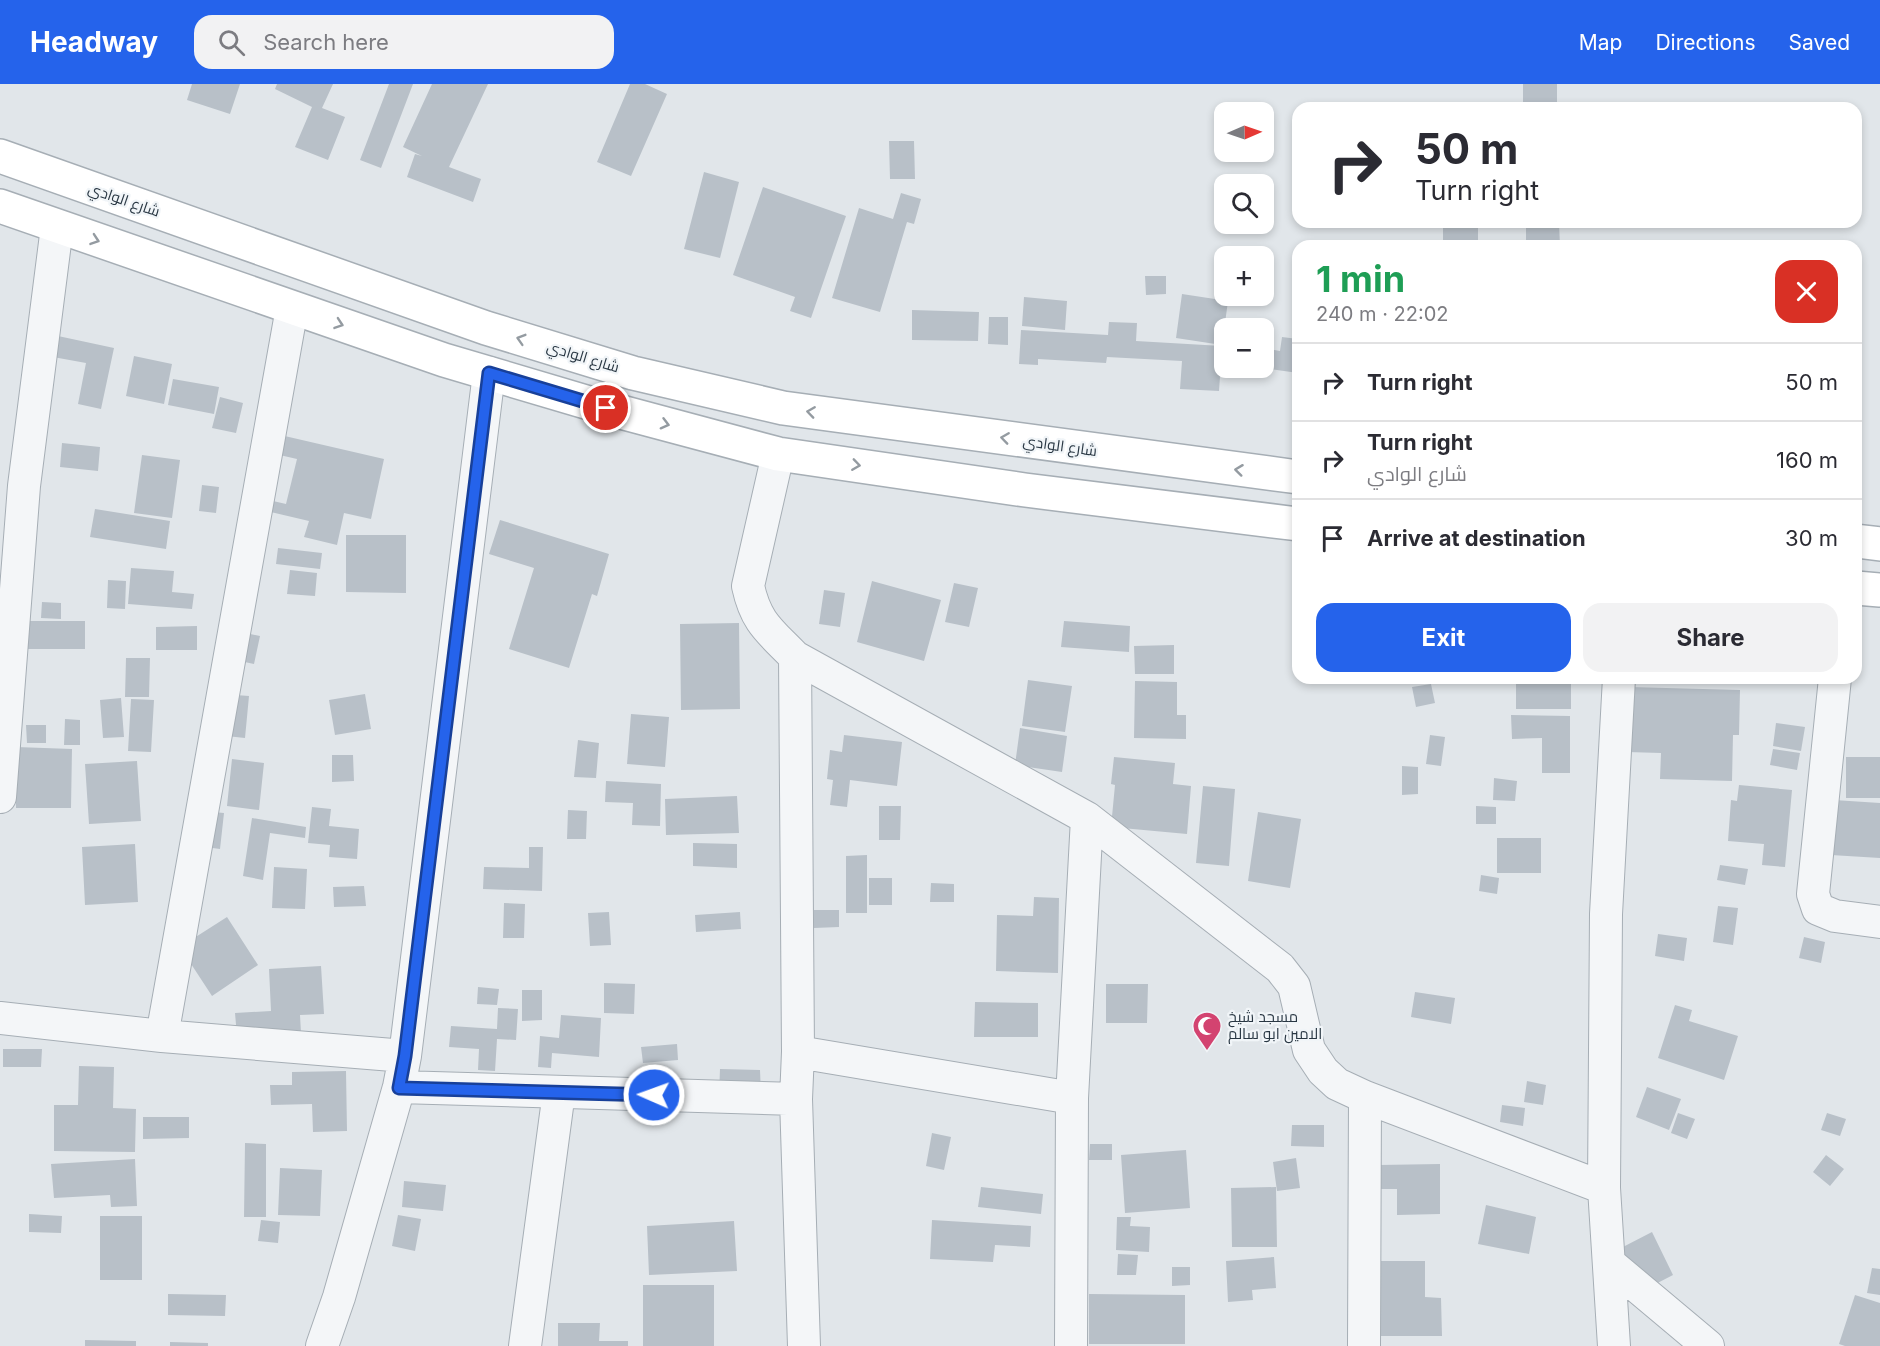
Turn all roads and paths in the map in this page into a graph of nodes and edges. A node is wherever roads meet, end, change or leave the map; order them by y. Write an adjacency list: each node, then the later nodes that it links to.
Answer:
1 (0, 156): 7 (main road, شارع الوادي, one-way to 1)
2 (0, 206): 3 (main road)
3 (57, 227): 4 (main road, one-way to 4); 8 (street)
4 (292, 308): 5 (main road, one-way to 5); 21 (street)
5 (489, 373): 6 (main road, one-way to 6); 23 (street)
6 (778, 454): 9 (main road, one-way to 9); 14 (street)
7 (1292, 476)
8 (12, 484): 17 (street)
9 (1292, 523)
10 (1862, 542): 11 (main road)
11 (1880, 544)
12 (1862, 588): 13 (main road)
13 (1880, 590)
14 (795, 657): 18 (street); 22 (street)
15 (1619, 684): 29 (street)
16 (1834, 684): 19 (street)
17 (0, 797)
18 (1087, 818): 26 (street); 27 (street)
19 (1880, 922)
20 (0, 1018): 21 (street)
21 (162, 1036): 23 (street)
22 (798, 1052): 27 (street); 28 (street)
23 (405, 1056): 24 (street)
24 (399, 1088): 25 (street); 31 (street)
25 (559, 1092): 28 (street); 32 (street)
26 (1365, 1097): 29 (street); 35 (street)
27 (1072, 1098): 34 (street)
28 (796, 1099): 33 (street)
29 (1604, 1188): 30 (street)
30 (1609, 1263): 36 (street); 37 (street)
31 (322, 1346)
32 (525, 1346)
33 (804, 1346)
34 (1071, 1346)
35 (1364, 1346)
36 (1614, 1346)
37 (1707, 1346)

